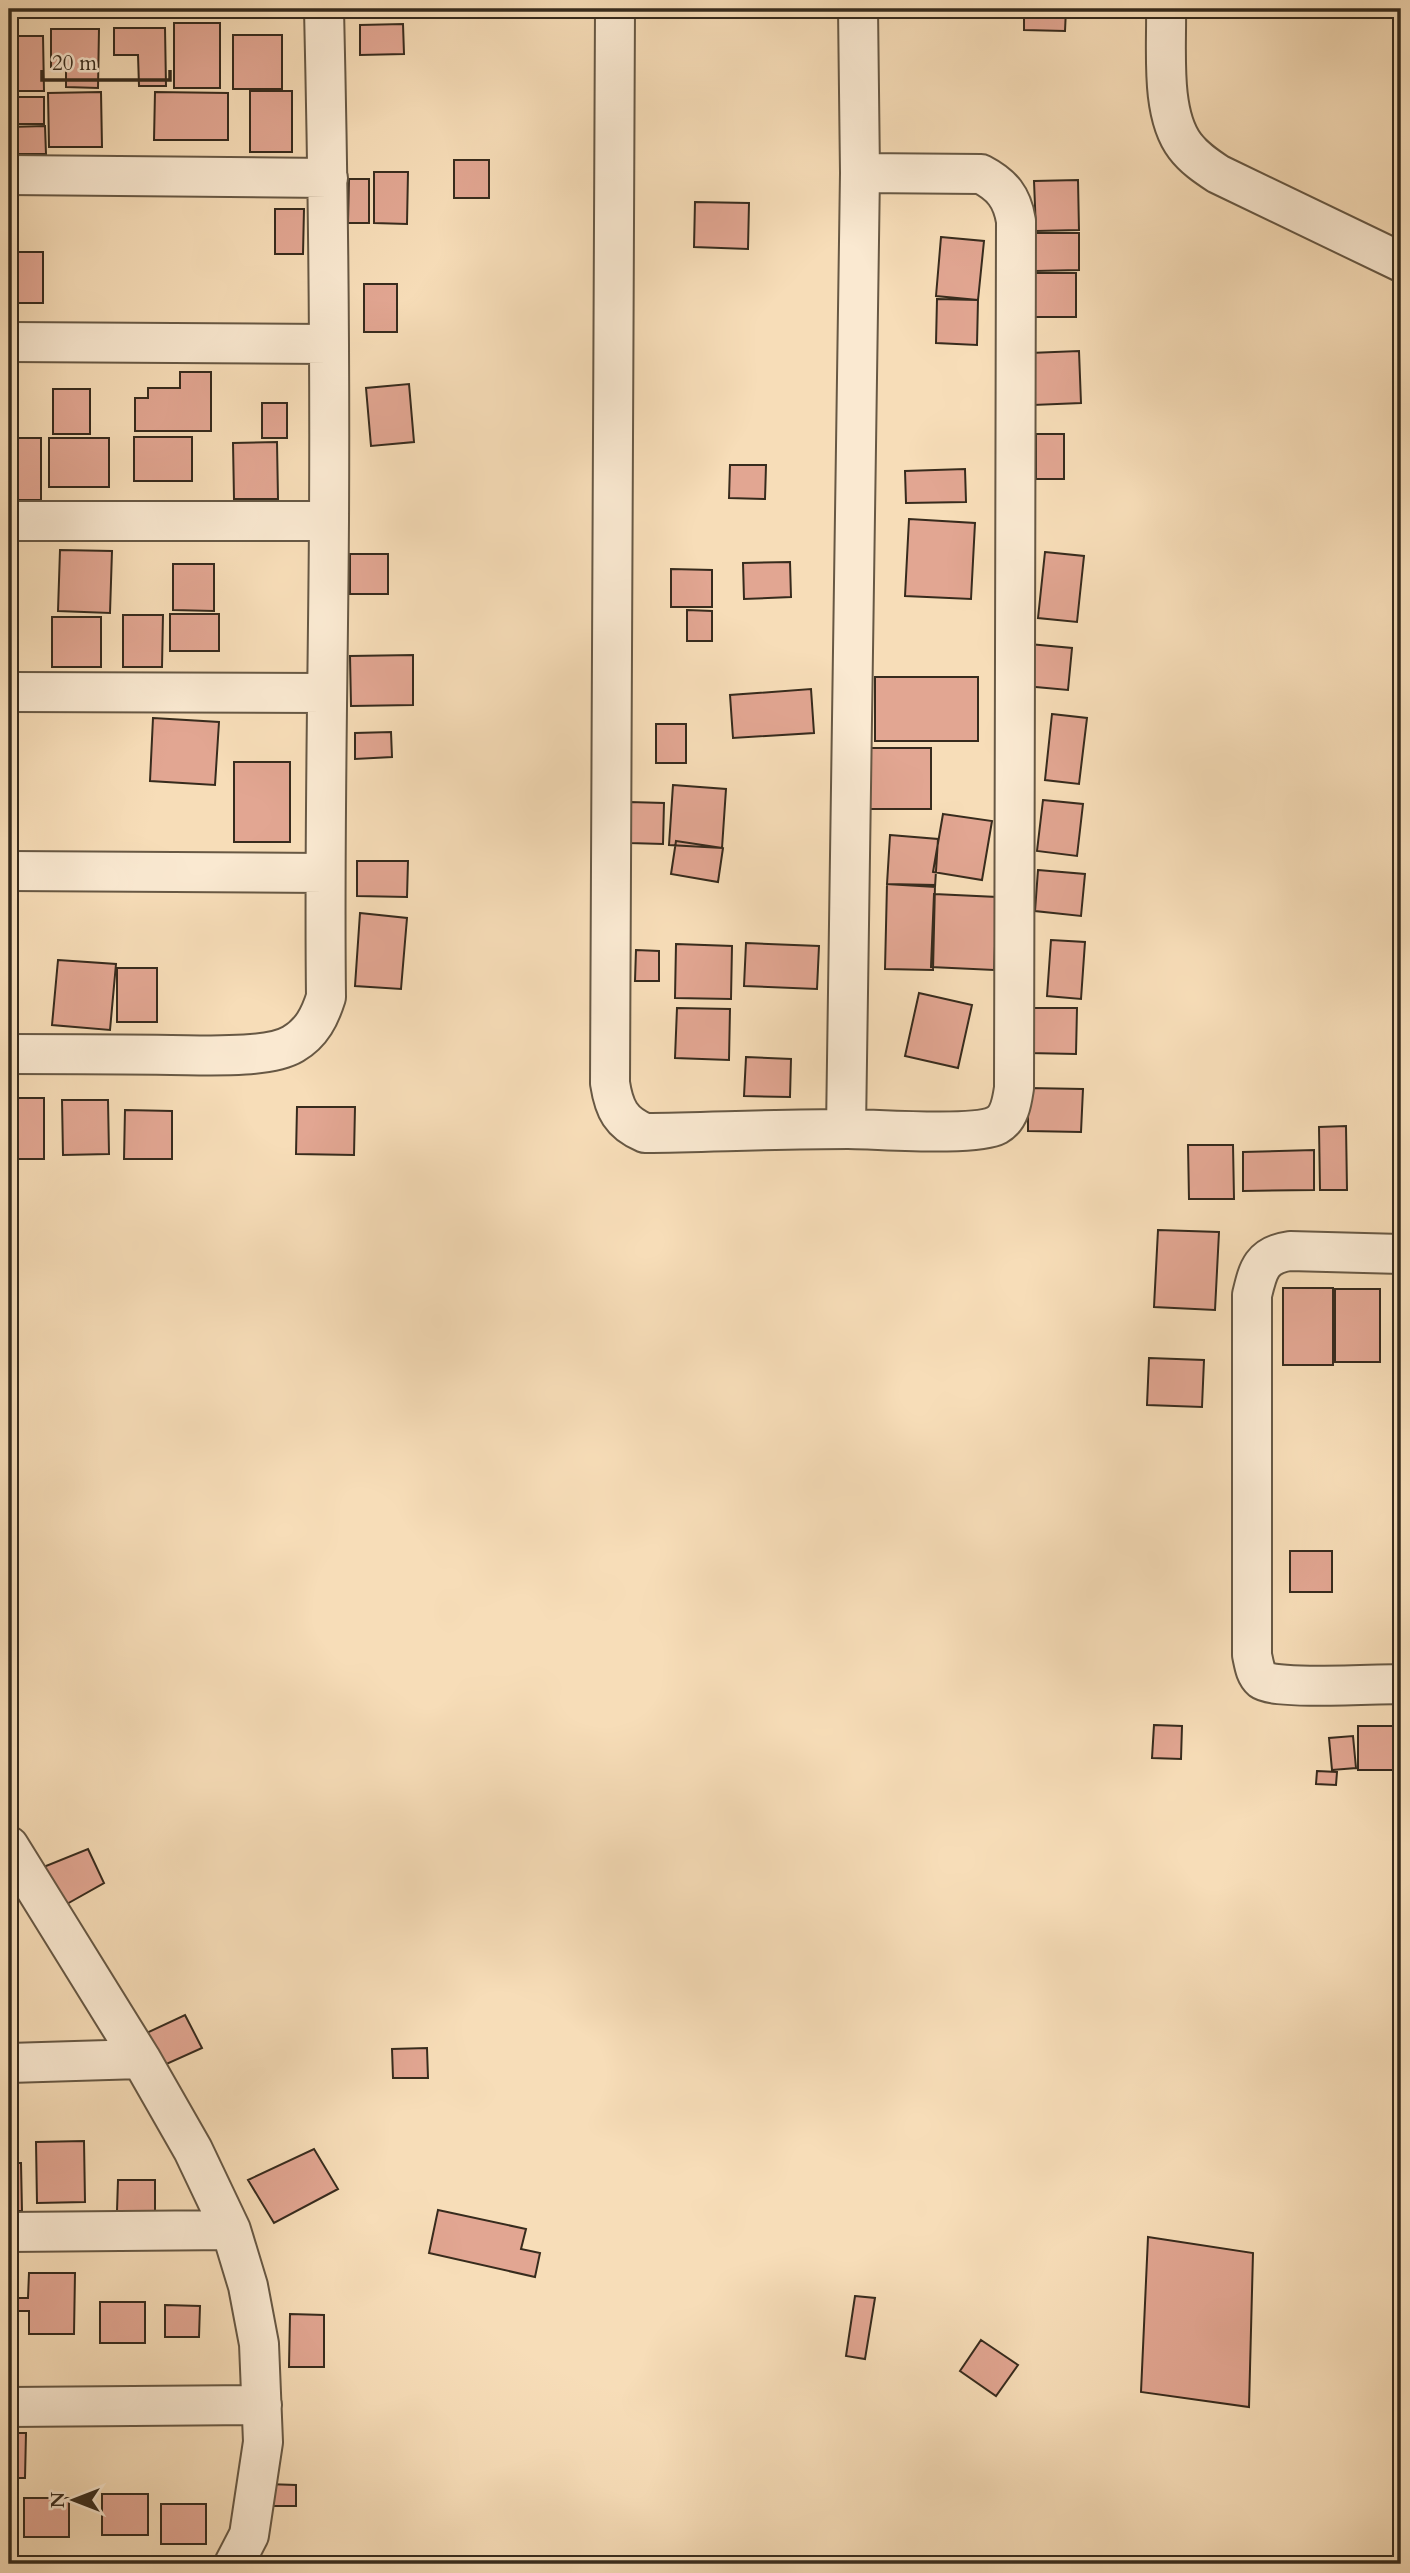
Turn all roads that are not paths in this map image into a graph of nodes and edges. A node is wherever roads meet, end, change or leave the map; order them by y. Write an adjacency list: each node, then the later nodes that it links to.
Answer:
1 (324, 9): 7 (street)
2 (615, 9): 18 (street)
3 (858, 9): 5 (street)
4 (1166, 9): 8 (street)
5 (860, 173): 18 (street); 18 (street)
6 (9, 175): 7 (street)
7 (328, 178): 10 (street)
8 (1401, 262)
9 (9, 342): 10 (street)
10 (328, 344): 12 (street)
11 (9, 521): 12 (street)
12 (329, 521): 14 (street)
13 (9, 692): 14 (street)
14 (326, 693): 16 (street)
15 (9, 871): 16 (street)
16 (324, 873): 17 (street)
17 (9, 1054)
18 (846, 1129)
19 (1401, 1254): 20 (street)
20 (1401, 1684)
21 (9, 1846): 22 (street)
22 (141, 2059): 23 (street); 24 (street)
23 (9, 2063)
24 (231, 2230): 25 (street); 26 (street)
25 (9, 2232)
26 (262, 2404): 27 (street); 28 (street)
27 (9, 2407)
28 (234, 2564)

